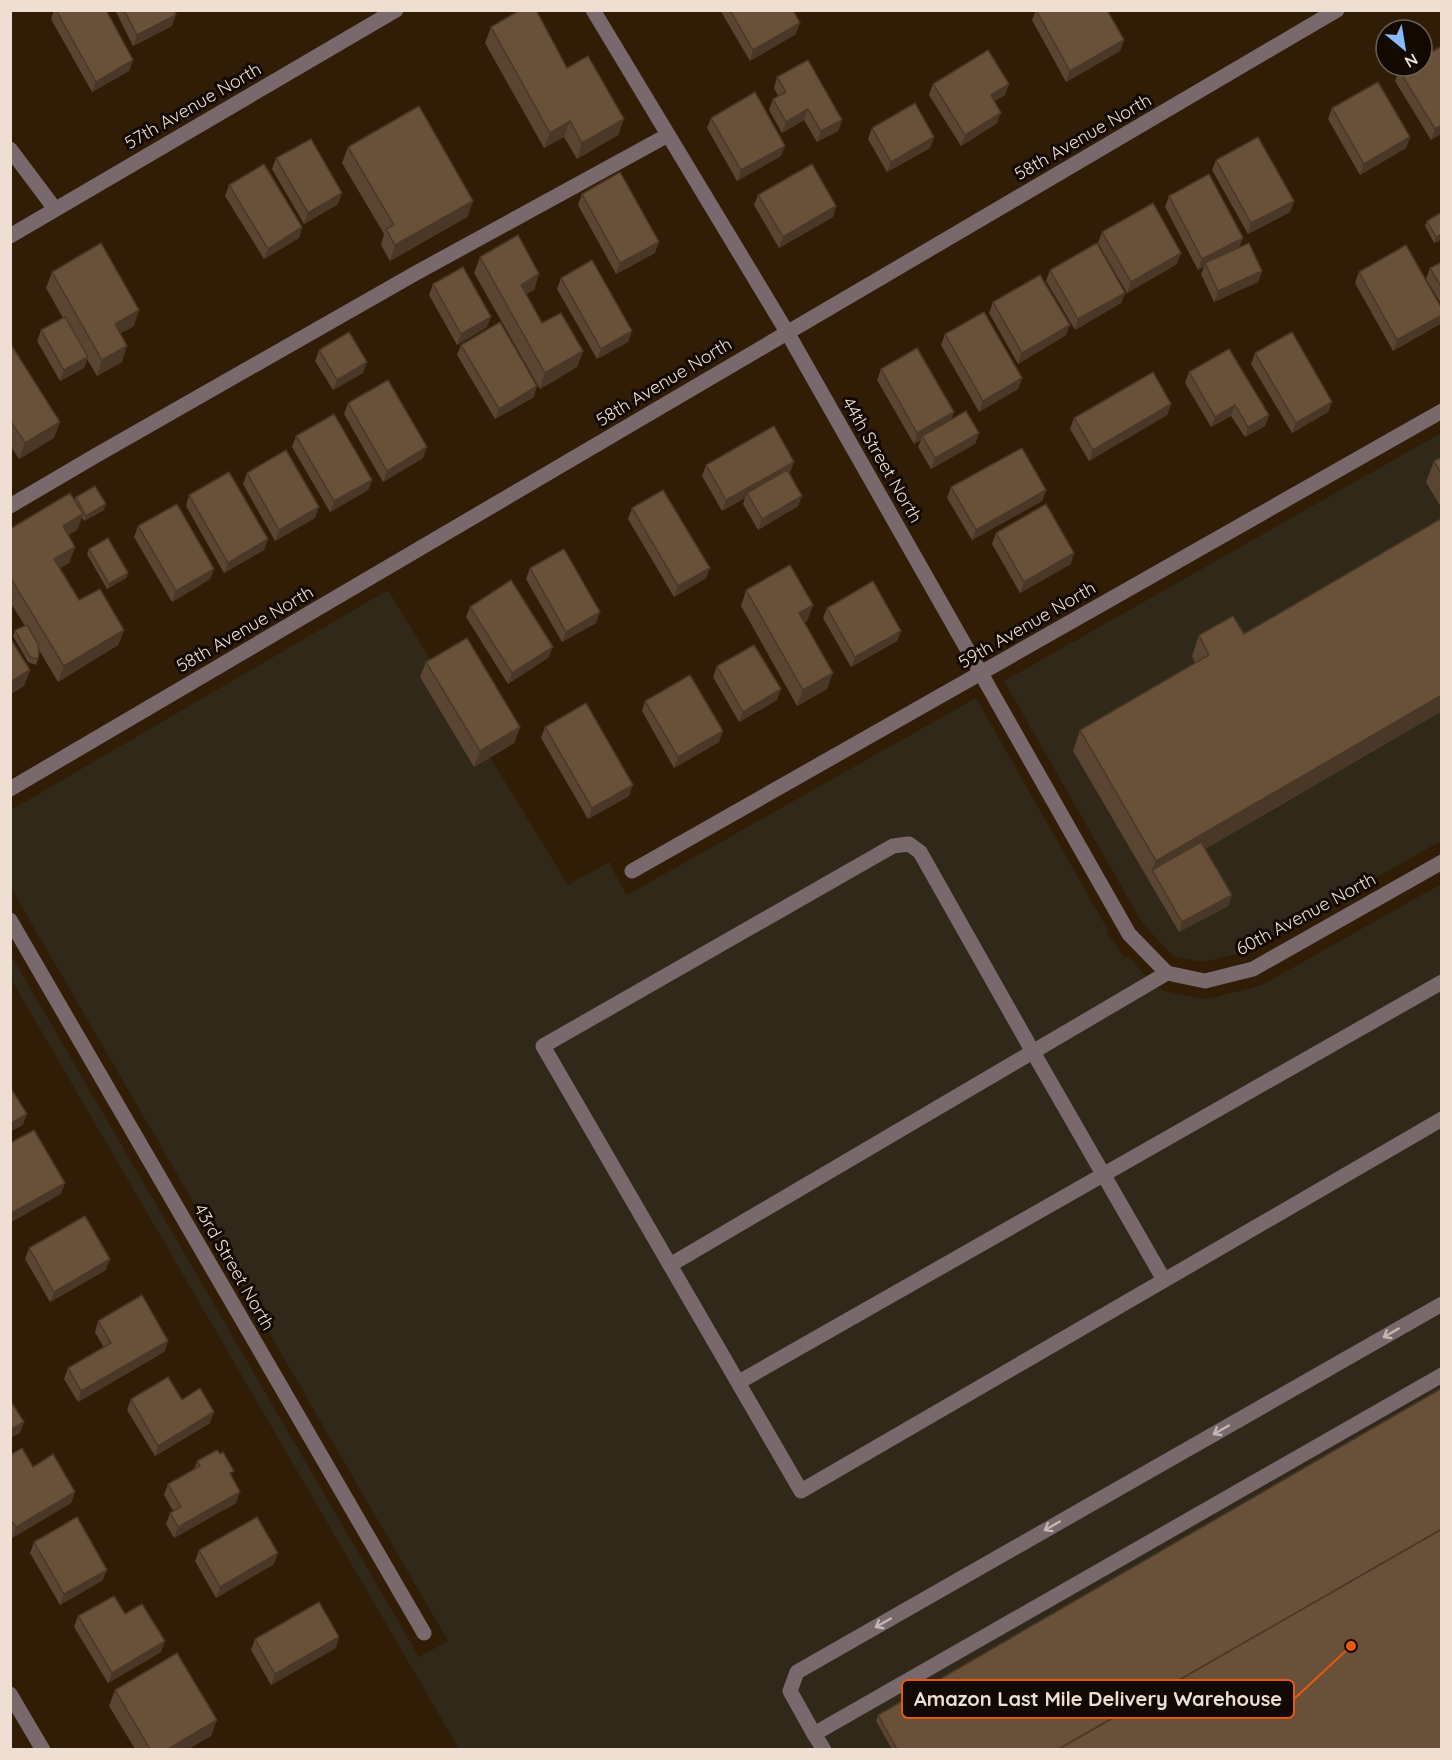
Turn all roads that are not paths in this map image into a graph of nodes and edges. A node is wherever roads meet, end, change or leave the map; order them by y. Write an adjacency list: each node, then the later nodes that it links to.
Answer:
1 (396, 10): 6 (street, 57th Avenue North)
2 (593, 10): 4 (street, 44th Street North)
3 (1337, 10): 8 (street, 58th Avenue North)
4 (668, 135): 8 (street, 44th Street North); 10 (street)
5 (10, 149): 6 (street)
6 (56, 209): 7 (street, 57th Avenue North)
7 (10, 236)
8 (787, 332): 11 (street, 44th Street North); 12 (street, 58th Avenue North)
9 (1442, 411): 11 (street, 59th Avenue North)
10 (10, 506)
11 (981, 674): 14 (street, 59th Avenue North); 16 (street, 44th Street North)
12 (10, 789)
13 (1442, 862): 16 (street, 60th Avenue North)
14 (632, 871)
15 (10, 920): 26 (street, 43rd Street North)
16 (1167, 974): 18 (street)
17 (1442, 982): 20 (street)
18 (1033, 1052): 20 (street); 21 (street); 21 (street)
19 (1442, 1119): 22 (street)
20 (1104, 1174): 22 (street); 25 (street)
21 (670, 1265): 25 (street)
22 (1164, 1281): 25 (street)
23 (1442, 1304): 28 (street, one-way to 28)
24 (1442, 1375): 28 (street)
25 (739, 1382)
26 (424, 1633)
27 (10, 1694): 29 (street)
28 (814, 1734): 30 (street)
29 (43, 1749)
30 (824, 1749)

